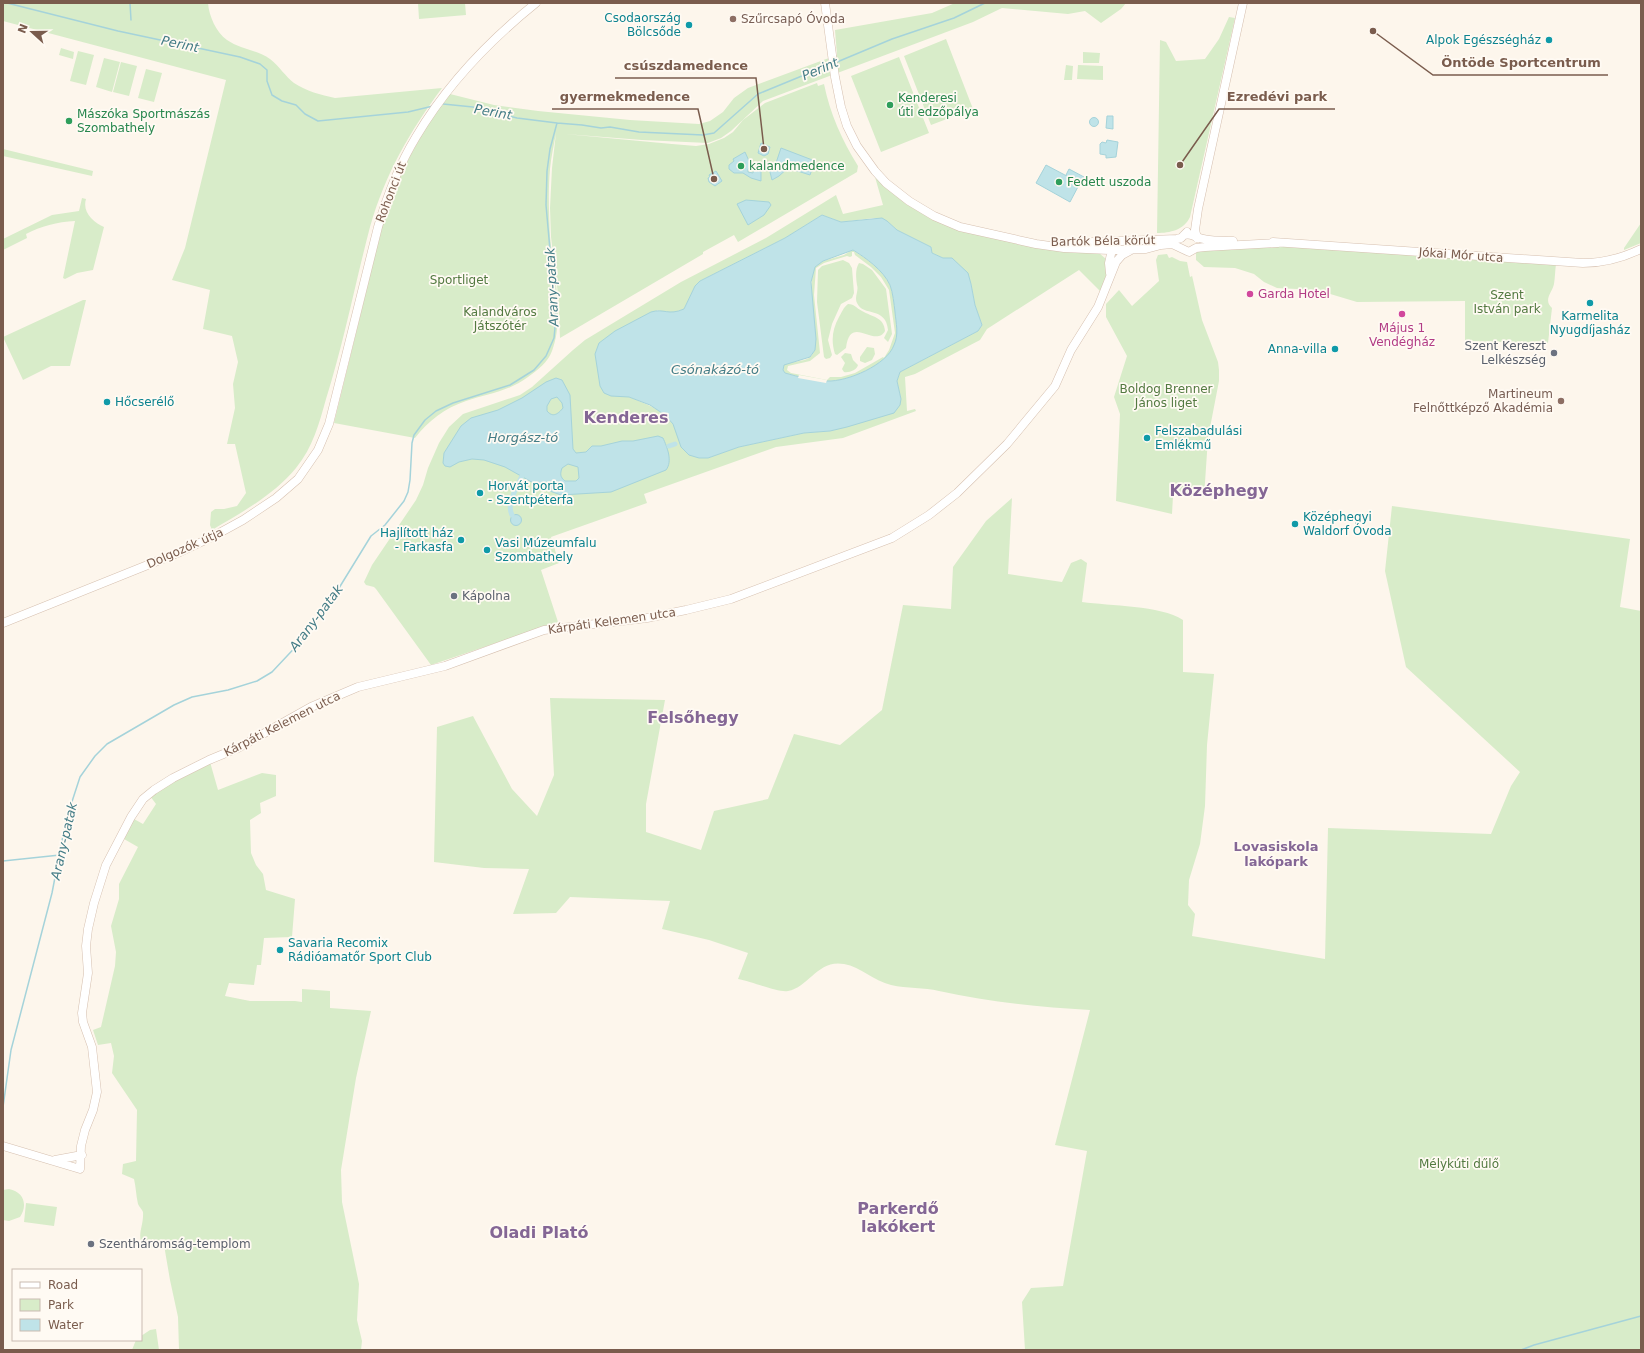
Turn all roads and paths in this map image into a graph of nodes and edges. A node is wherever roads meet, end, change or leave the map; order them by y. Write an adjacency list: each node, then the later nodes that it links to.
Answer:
1 (536, 3): 17 (street, Rohonci út)
2 (825, 3): 7 (street, Bartók Béla körút)
3 (1244, 3): 4 (street)
4 (1198, 209): 5 (street); 6 (street)
5 (1183, 236): 6 (street, Bartók Béla körút); 9 (street, Bartók Béla körút); 10 (street)
6 (1196, 236): 8 (street, Jókai Mór utca); 11 (street)
7 (1009, 238): 9 (street, Bartók Béla körút); 13 (street, Bartók Béla körút)
8 (1278, 243): 11 (street, Jókai Mór utca); 12 (street, Jókai Mór utca)
9 (1112, 246): 13 (street, Bartók Béla körút); 14 (street, Bartók Béla körút); 15 (street, Kárpáti Kelemen utca)
10 (1182, 248): 11 (street, Bartók Béla körút); 14 (street, Bartók Béla körút)
11 (1196, 248)
12 (1641, 249)
13 (1094, 250): 15 (street)
14 (1132, 250): 16 (street, Kárpáti Kelemen utca)
15 (1109, 263): 16 (street, Kárpáti Kelemen utca)
16 (1109, 276): 20 (street, Kárpáti Kelemen utca)
17 (329, 424): 18 (street, Dolgozók útja)
18 (3, 623)
19 (6, 1147): 21 (street)
20 (82, 1155): 21 (street); 21 (street, Kárpáti Kelemen utca)
21 (51, 1160)

